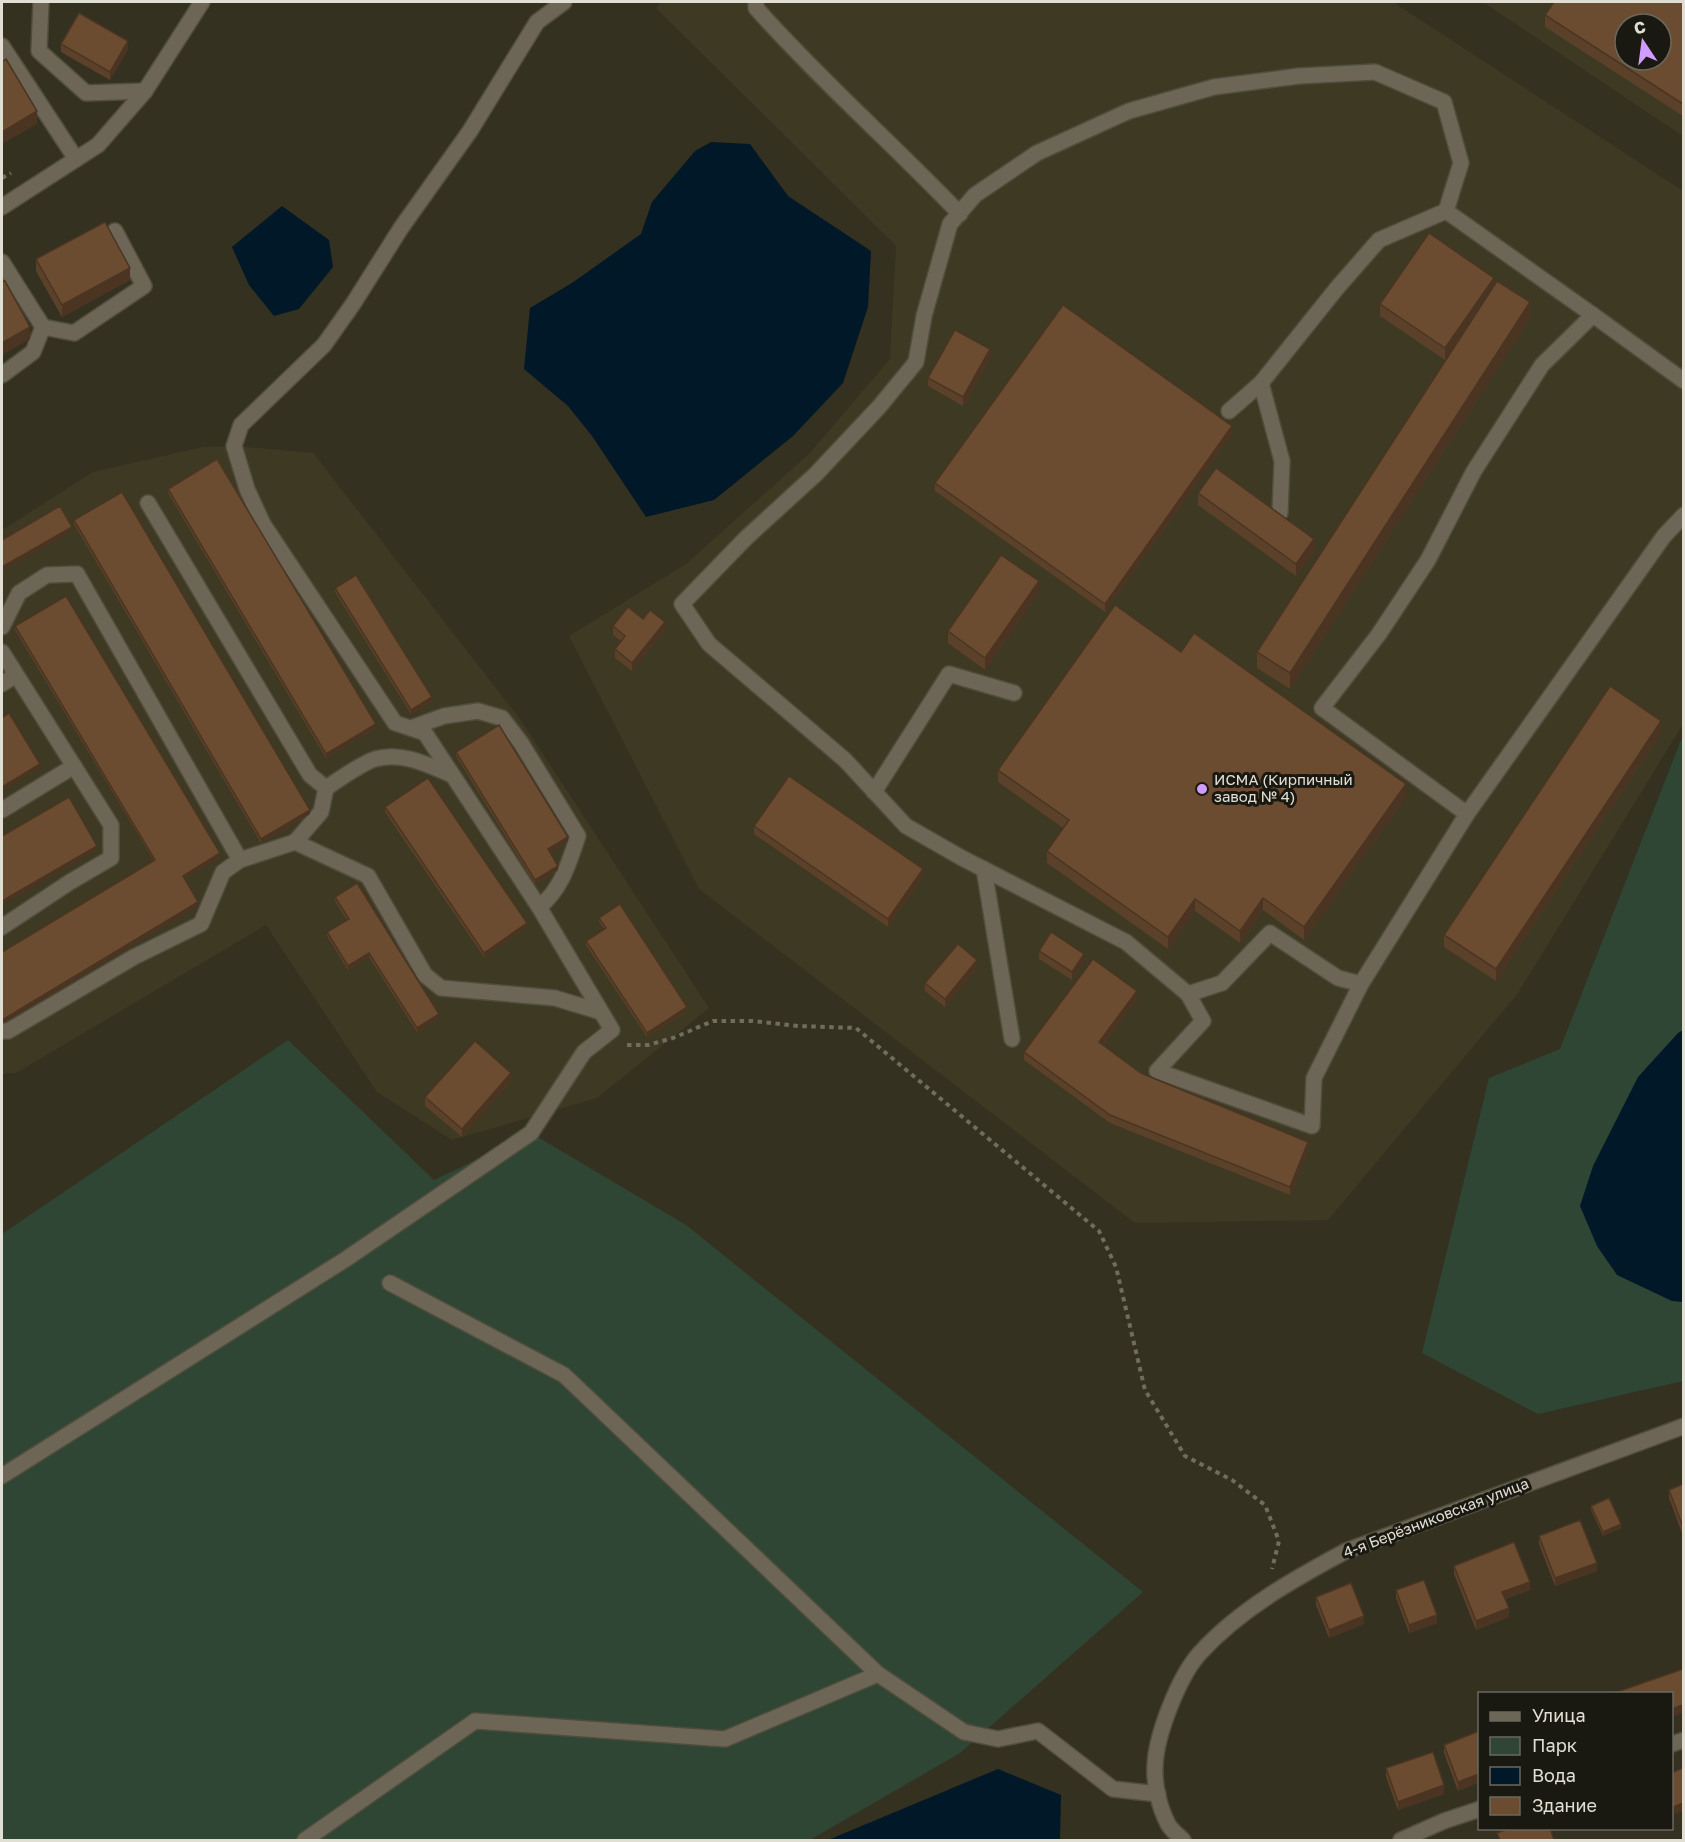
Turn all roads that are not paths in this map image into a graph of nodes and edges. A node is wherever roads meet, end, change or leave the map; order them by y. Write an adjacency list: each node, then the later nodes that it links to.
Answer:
1 (41, 2): 6 (street)
2 (202, 2): 6 (street)
3 (564, 2): 29 (street)
4 (756, 2): 10 (street)
5 (2, 46): 7 (street)
6 (145, 91): 7 (street)
7 (76, 159): 8 (street)
8 (2, 207)
9 (1446, 211): 10 (street); 13 (street); 17 (street)
10 (960, 214): 33 (street)
11 (115, 231): 14 (street)
12 (2, 261): 14 (street)
13 (1593, 315): 16 (street); 35 (street)
14 (43, 327): 15 (street)
15 (2, 375)
16 (1683, 381)
17 (1261, 383): 18 (street); 20 (street)
18 (1229, 411)
19 (148, 502): 32 (street)
20 (1281, 513)
21 (1683, 515): 35 (street)
22 (19, 593): 23 (street); 24 (street); 37 (street)
23 (2, 595)
24 (2, 627)
25 (2, 652): 26 (street)
26 (16, 675): 27 (street); 30 (street)
27 (2, 684)
28 (1014, 693): 33 (street)
29 (411, 728): 31 (street); 39 (street)
30 (74, 766): 34 (street); 40 (street)
31 (452, 775): 32 (street); 39 (street)
32 (326, 788): 36 (street)
33 (874, 792): 38 (street)
34 (2, 810)
35 (1467, 814): 41 (street)
36 (295, 842): 37 (street); 43 (street)
37 (240, 860): 44 (street)
38 (984, 869): 42 (street); 45 (street)
39 (539, 907): 43 (street)
40 (2, 927)
41 (1362, 984): 42 (street); 42 (street)
42 (1188, 993)
43 (601, 1012): 48 (street)
44 (2, 1031)
45 (1012, 1039)
46 (390, 1283): 49 (street)
47 (1683, 1426): 50 (street, 4-я Берёзниковская улица)
48 (2, 1476)
49 (878, 1674): 50 (street); 52 (street)
50 (1158, 1794): 53 (street, 4-я Берёзниковская улица)
51 (1478, 1809): 54 (street)
52 (305, 1840)
53 (1183, 1840)
54 (1401, 1840)

